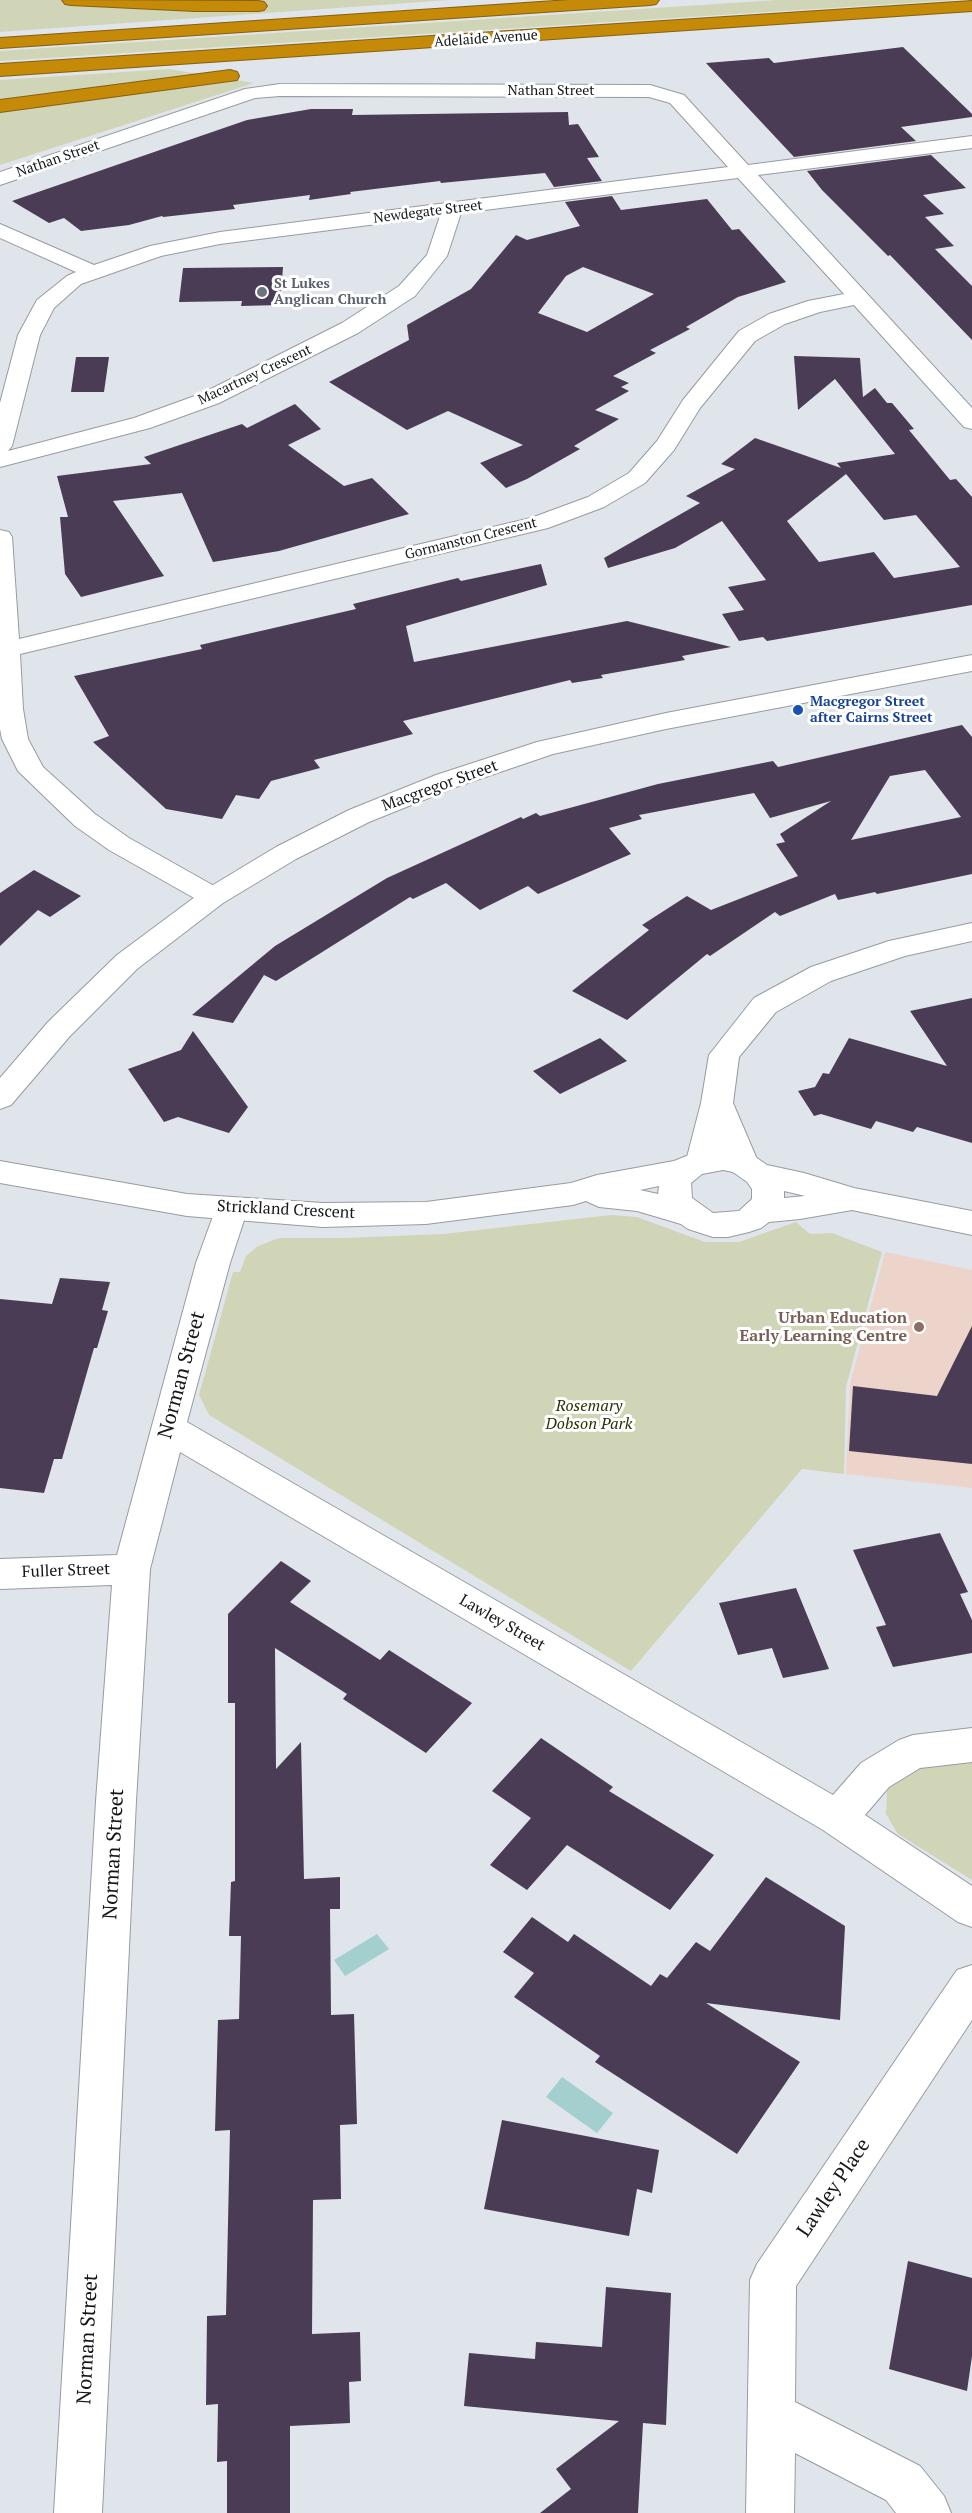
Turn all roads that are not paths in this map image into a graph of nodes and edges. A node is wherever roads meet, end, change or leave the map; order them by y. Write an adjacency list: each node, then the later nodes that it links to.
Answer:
1 (70, 0): 5 (highway)
2 (485, 0): 4 (highway)
3 (650, 0): 8 (highway, Adelaide Avenue)
4 (306, 5)
5 (273, 6)
6 (972, 6): 7 (highway, Adelaide Avenue)
7 (936, 8): 9 (highway); 10 (highway, Adelaide Avenue)
8 (0, 43)
9 (437, 59)
10 (0, 70)
11 (243, 75): 12 (highway)
12 (0, 106)
13 (972, 142): 14 (street, Newdegate Street)
14 (743, 171): 15 (street, Nathan Street); 16 (street, Newdegate Street); 19 (street, Nathan Street)
15 (0, 179)
16 (453, 208): 18 (street, Newdegate Street); 22 (street, Macartney Crescent)
17 (0, 230): 18 (street)
18 (93, 272): 21 (street, Newdegate Street)
19 (859, 298): 20 (street, Nathan Street); 24 (street, Gormanston Crescent)
20 (972, 422)
21 (0, 446)
22 (0, 460)
23 (0, 537): 24 (street)
24 (7, 649): 26 (street)
25 (972, 663): 26 (street, Macgregor Street)
26 (213, 897): 28 (street, Macgregor Street)
27 (972, 932): 29 (street)
28 (0, 1098)
29 (717, 1103): 30 (street); 31 (street)
30 (692, 1166): 31 (street); 33 (street, Strickland Crescent); 37 (street)
31 (751, 1169): 34 (street); 36 (street)
32 (0, 1172): 35 (street, Strickland Crescent)
33 (573, 1194): 35 (street, Strickland Crescent); 37 (street, Strickland Crescent)
34 (852, 1199): 36 (street); 38 (street)
35 (232, 1208): 39 (street, Norman Street)
36 (761, 1211): 37 (street)
37 (688, 1214)
38 (972, 1223)
39 (168, 1428): 40 (street, Norman Street); 43 (street, Lawley Street)
40 (132, 1569): 41 (street, Fuller Street); 47 (street, Norman Street)
41 (0, 1574)
42 (972, 1745): 43 (street)
43 (837, 1818): 44 (street, Lawley Street)
44 (972, 1909)
45 (972, 1984): 46 (street, Lawley Place)
46 (771, 2415): 48 (street, Lawley Place); 49 (street)
47 (78, 2513)
48 (770, 2513)
49 (927, 2513)

